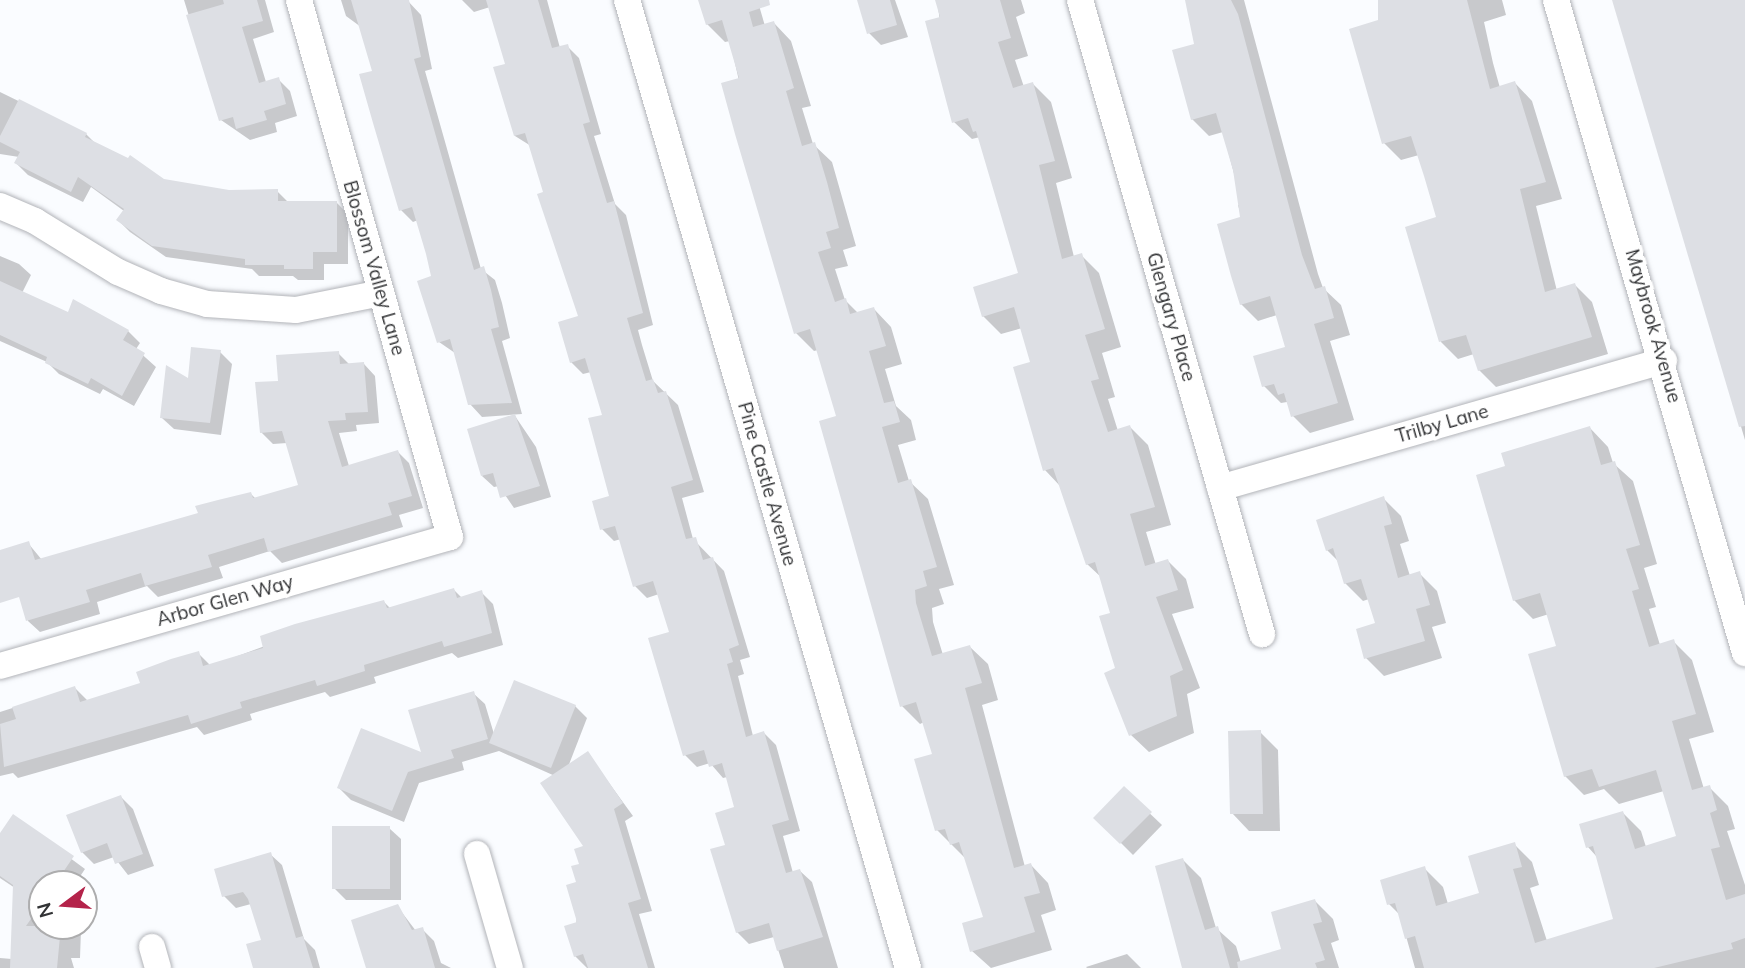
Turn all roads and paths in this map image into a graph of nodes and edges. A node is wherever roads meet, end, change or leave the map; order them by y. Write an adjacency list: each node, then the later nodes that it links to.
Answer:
1 (299, 0): 6 (street, Blossom Valley Lane)
2 (627, 0): 15 (street, Pine Castle Avenue)
3 (1080, 0): 8 (street, Glengary Place)
4 (1556, 0): 7 (street, Maybrook Avenue)
5 (0, 206): 6 (street)
6 (381, 293): 9 (street, Blossom Valley Lane)
7 (1664, 361): 8 (street, Trilby Lane); 11 (street, Maybrook Avenue)
8 (1220, 488): 10 (street, Glengary Place)
9 (450, 537): 12 (street, Arbor Glen Way)
10 (1262, 634)
11 (1745, 653)
12 (0, 666)
13 (477, 854): 14 (street)
14 (510, 968)
15 (908, 968)

